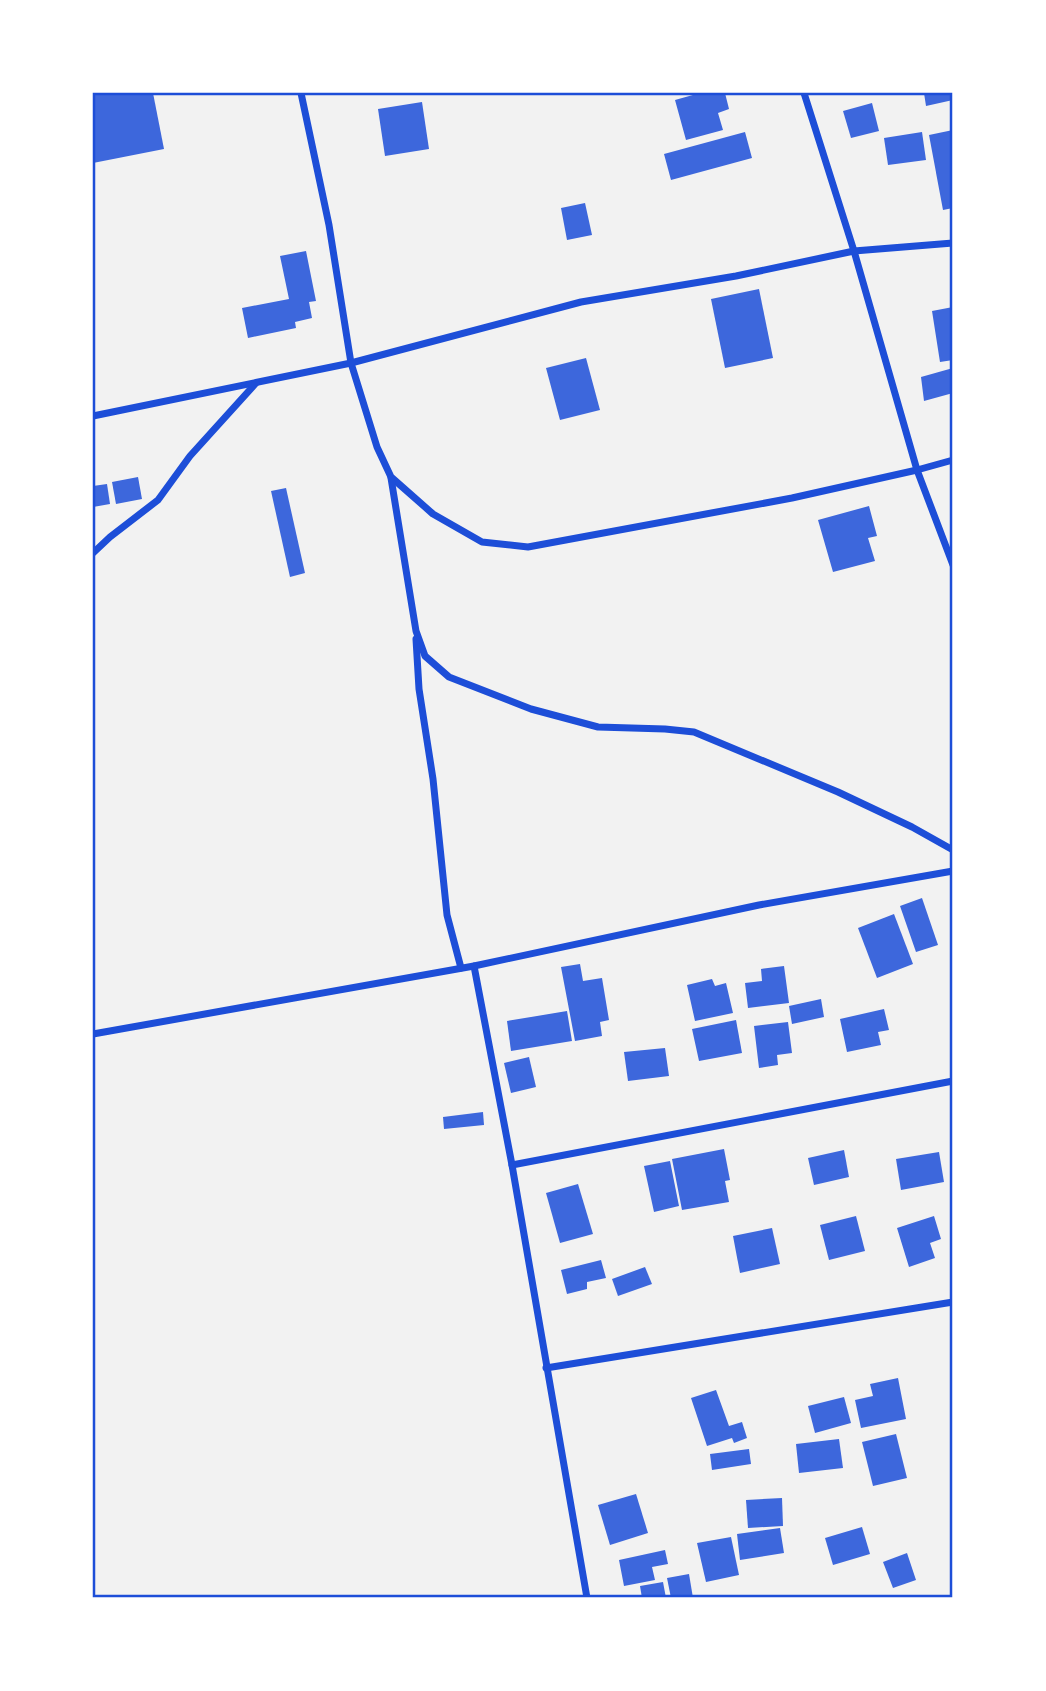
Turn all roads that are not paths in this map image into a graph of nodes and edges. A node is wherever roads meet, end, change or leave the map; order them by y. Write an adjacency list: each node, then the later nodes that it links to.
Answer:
1 (301, 93): 5 (street)
2 (804, 93): 4 (street)
3 (953, 243): 4 (street)
4 (855, 251): 5 (street); 9 (street)
5 (351, 363): 6 (street); 10 (street)
6 (256, 383): 7 (street); 11 (street)
7 (93, 416)
8 (953, 460): 9 (street)
9 (917, 470): 10 (street); 12 (street)
10 (391, 477): 13 (street)
11 (93, 553)
12 (953, 565)
13 (416, 631): 14 (street); 17 (street)
14 (953, 850)
15 (953, 871): 16 (street)
16 (474, 965): 17 (street); 20 (street)
17 (461, 968): 18 (street)
18 (93, 1034)
19 (953, 1081): 20 (street)
20 (512, 1165): 22 (street)
21 (953, 1302): 22 (street)
22 (546, 1368): 23 (street)
23 (587, 1598)

